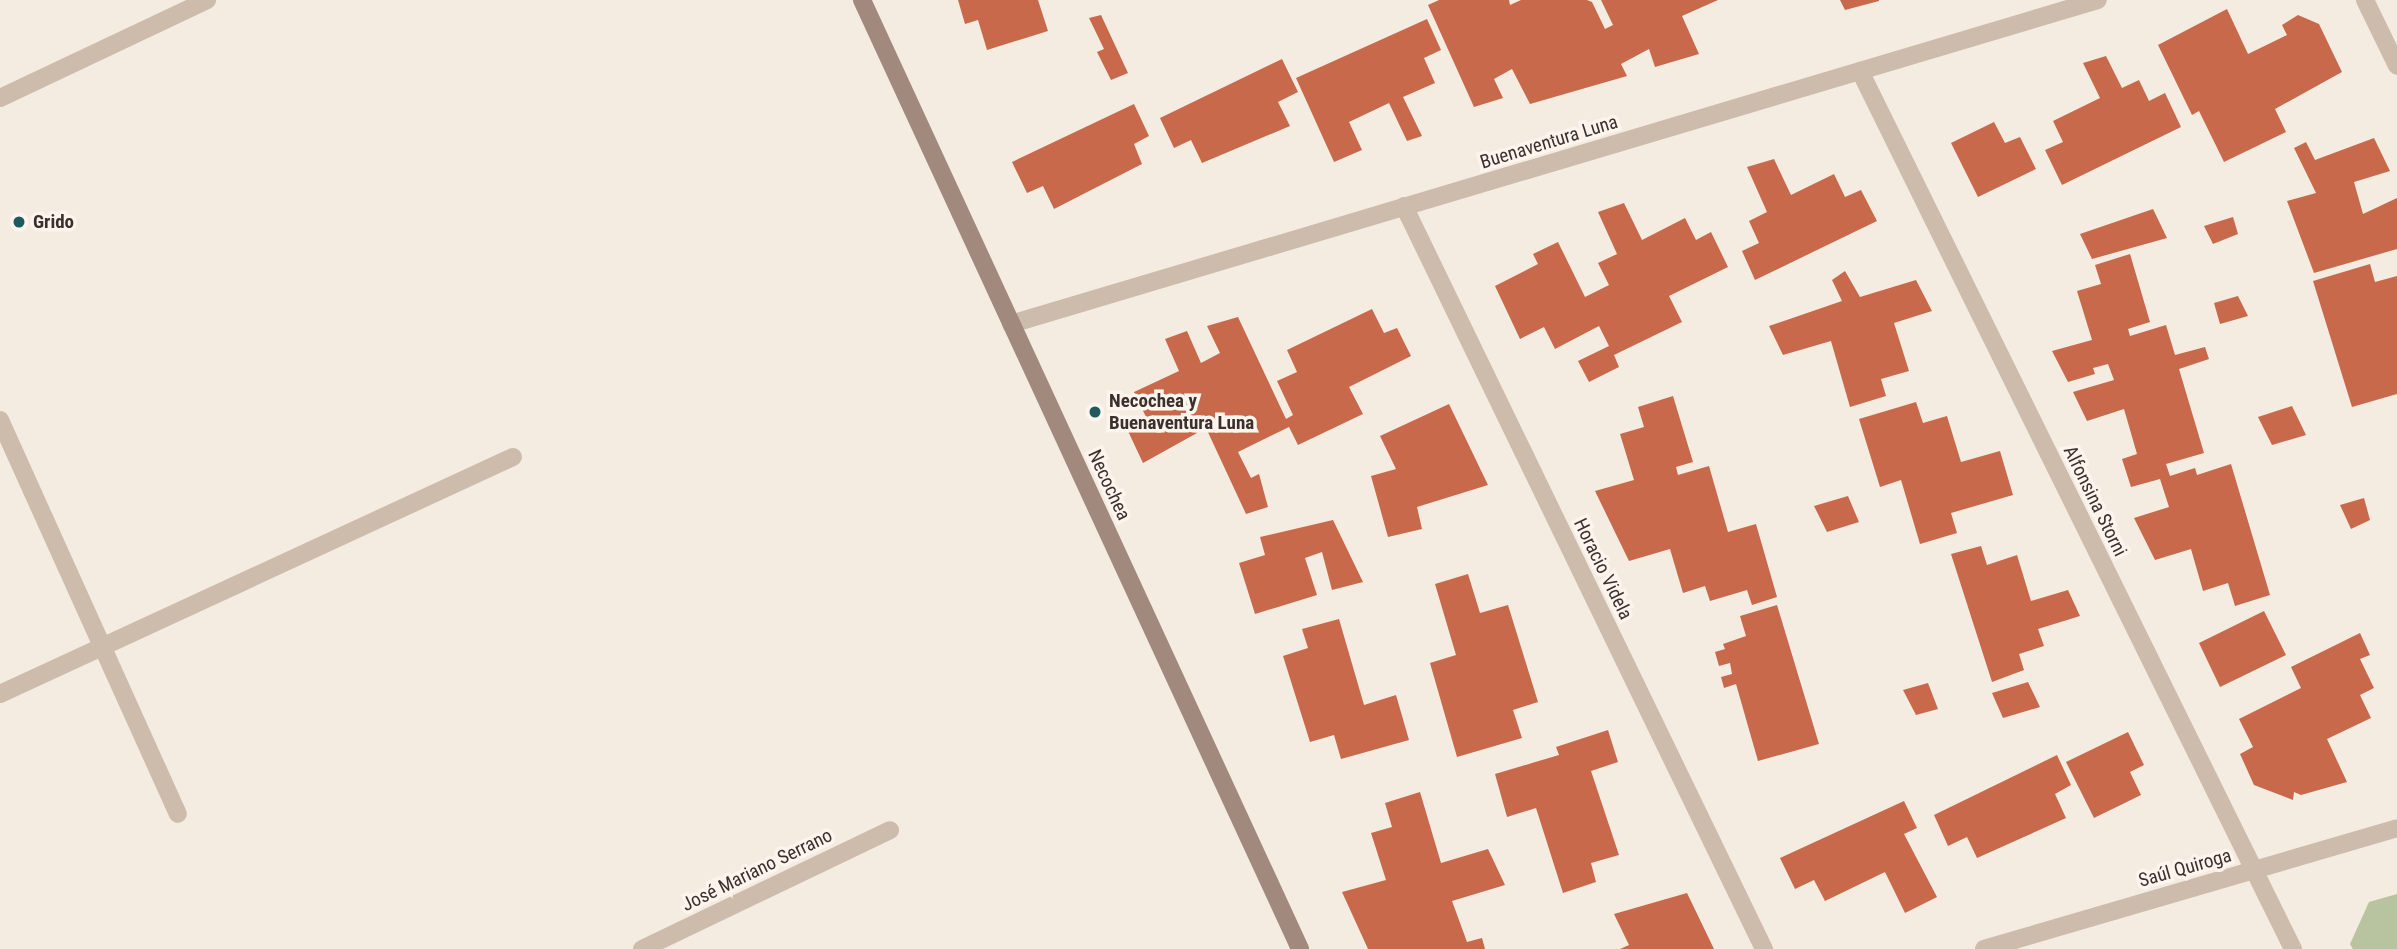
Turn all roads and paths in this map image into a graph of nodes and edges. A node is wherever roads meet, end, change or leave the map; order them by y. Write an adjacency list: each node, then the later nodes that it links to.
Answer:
1 (207, 0): 7 (street)
2 (862, 0): 9 (main road, Necochea)
3 (2098, 0): 6 (street, Buenaventura Luna)
4 (2365, 0): 5 (street)
5 (2397, 66)
6 (1860, 71): 8 (street, Buenaventura Luna); 17 (street, Alfonsina Storni)
7 (0, 98)
8 (1404, 206): 9 (street, Buenaventura Luna); 20 (street, Horacio Videla)
9 (1011, 324): 19 (main road, Necochea)
10 (0, 420): 12 (street)
11 (513, 457): 12 (street)
12 (104, 647): 13 (street); 14 (street)
13 (0, 694)
14 (178, 814)
15 (2397, 828): 17 (street, Saúl Quiroga)
16 (890, 830): 18 (street, José Mariano Serrano)
17 (2254, 870): 21 (street, Saúl Quiroga); 22 (street, Alfonsina Storni)
18 (642, 949)
19 (1300, 949)
20 (1764, 949)
21 (1984, 949)
22 (2293, 949)

